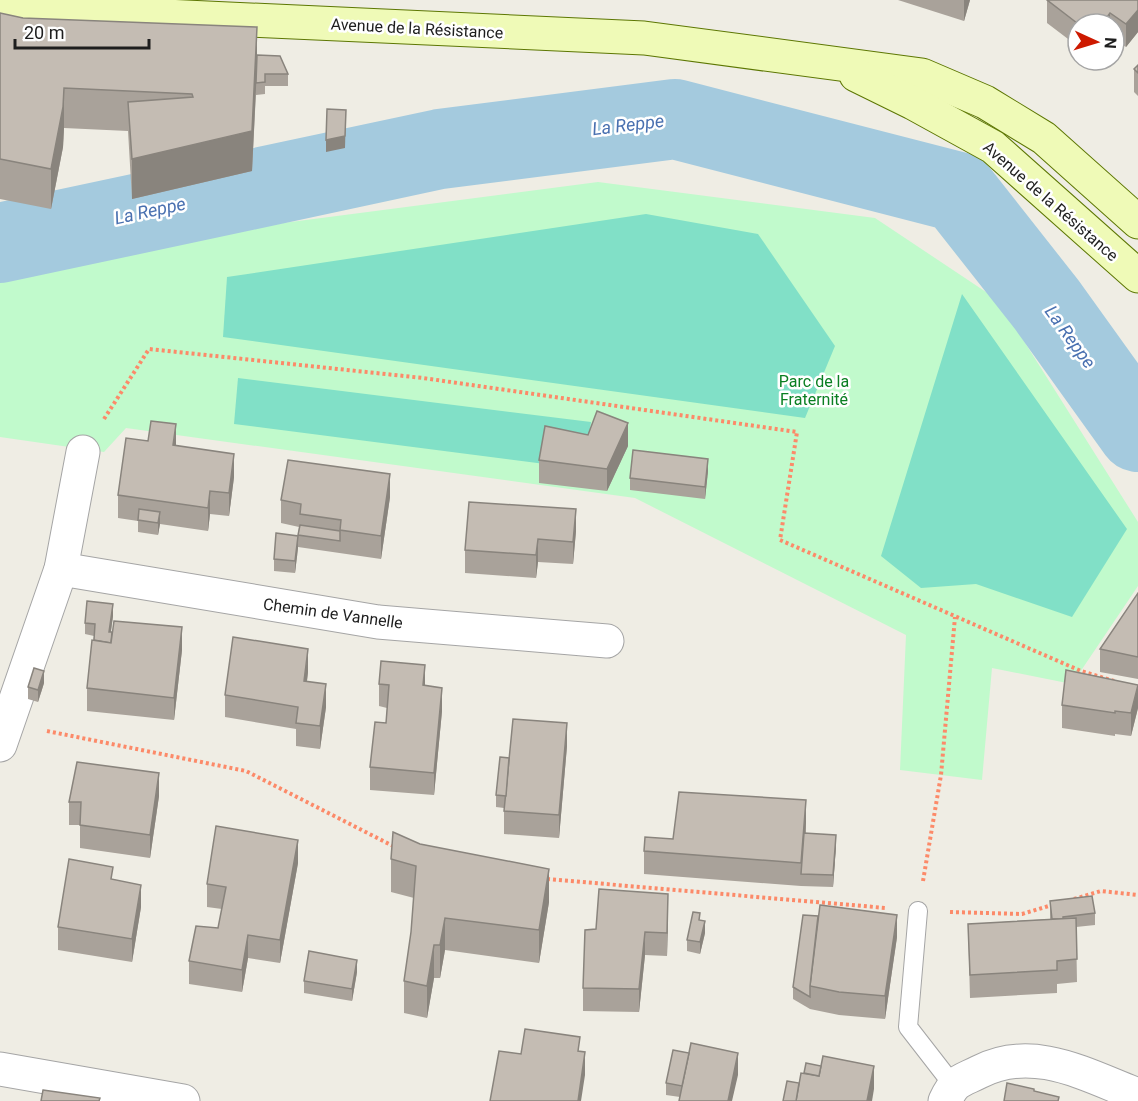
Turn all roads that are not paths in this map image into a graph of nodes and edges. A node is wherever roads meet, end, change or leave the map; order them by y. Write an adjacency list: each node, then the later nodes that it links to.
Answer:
1 (0, 0): 2 (main road, Avenue de la Résistance)
2 (101, 7): 3 (main road, Avenue de la Résistance)
3 (833, 64): 4 (main road, Avenue de la Résistance); 5 (main road, Avenue de la Résistance)
4 (1138, 222)
5 (1138, 276)
6 (83, 452): 7 (street)
7 (61, 569): 8 (street, Chemin de Vannelle); 9 (street)
8 (607, 640)
9 (0, 745)
10 (918, 911): 12 (lane)
11 (0, 1069): 14 (street)
12 (949, 1093): 13 (street)
13 (1138, 1095)
14 (183, 1101)

